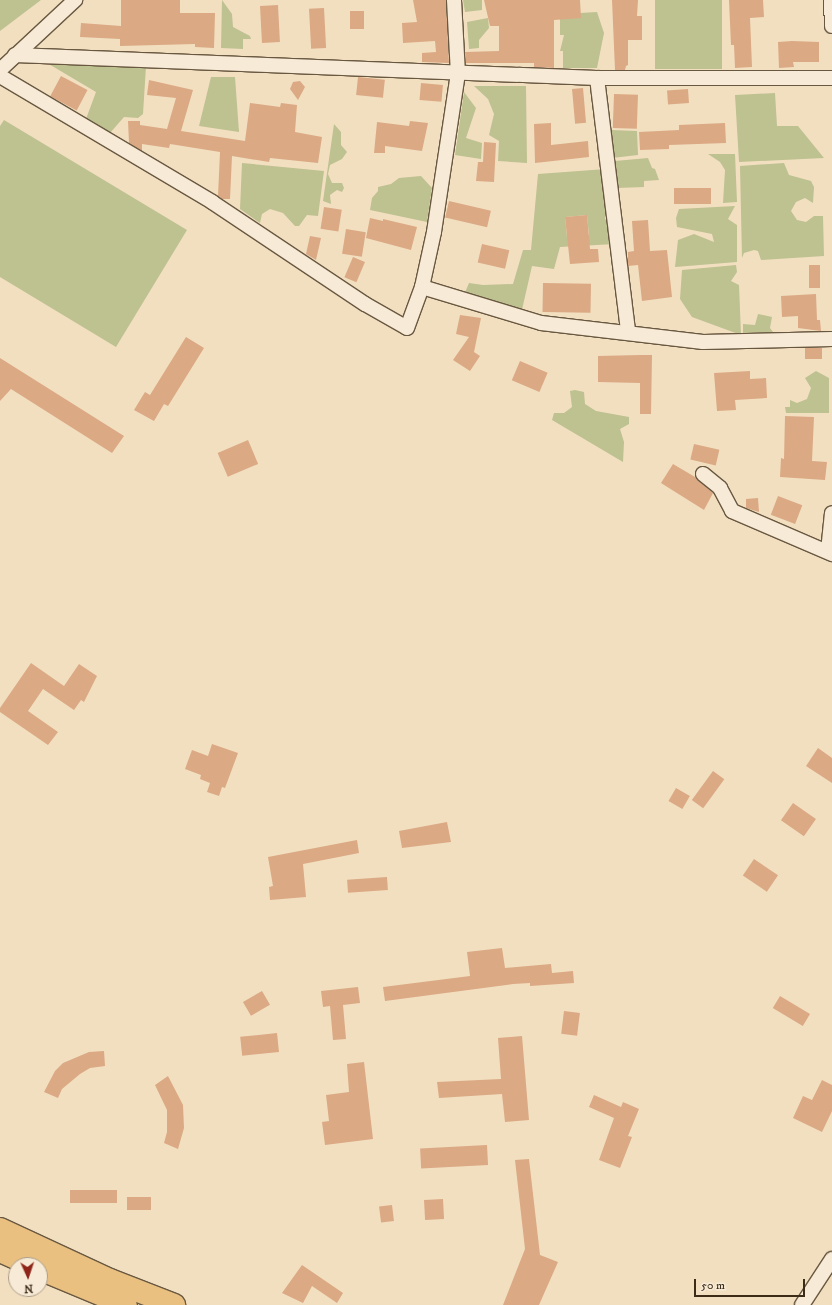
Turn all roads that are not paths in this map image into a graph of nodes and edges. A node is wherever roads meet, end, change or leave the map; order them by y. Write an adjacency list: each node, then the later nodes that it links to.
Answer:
1 (75, 0): 5 (street)
2 (454, 0): 7 (street)
3 (831, 0): 4 (street)
4 (832, 26)
5 (15, 55): 6 (street); 7 (street)
6 (0, 70)
7 (458, 74): 9 (street); 11 (street)
8 (0, 76): 11 (street)
9 (597, 78): 10 (street); 12 (street)
10 (832, 78)
11 (422, 287): 12 (street)
12 (628, 332): 13 (street)
13 (832, 339)
14 (703, 474): 16 (street)
15 (832, 513): 16 (street)
16 (830, 553)
17 (0, 1229): 23 (highway)
18 (0, 1251): 19 (highway)
19 (13, 1257)
20 (832, 1259): 24 (street)
21 (48, 1272): 22 (highway)
22 (126, 1305)
23 (174, 1305)
24 (802, 1305)

